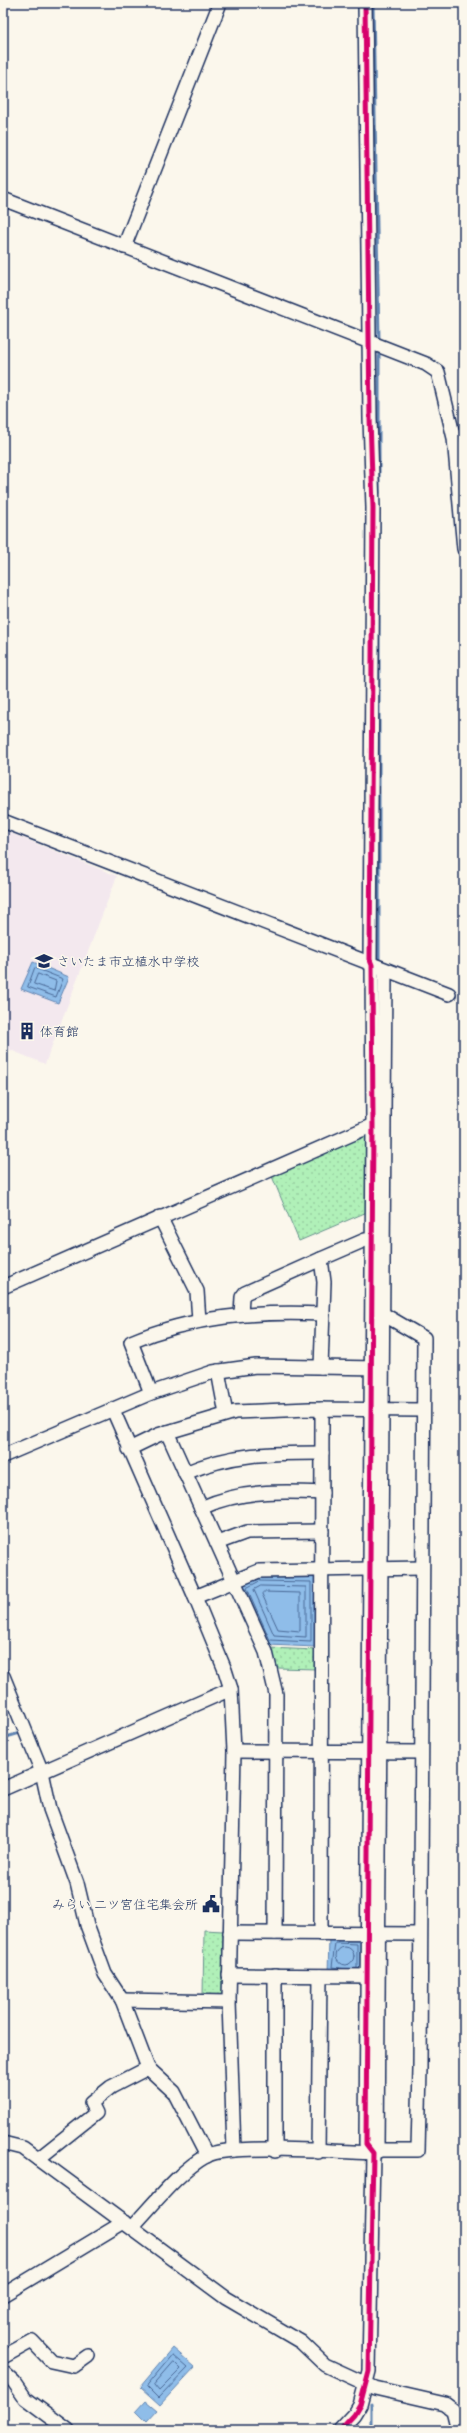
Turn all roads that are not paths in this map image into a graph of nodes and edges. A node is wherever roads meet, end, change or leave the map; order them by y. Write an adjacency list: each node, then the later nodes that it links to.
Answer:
1 (220, 3): 4 (street)
2 (365, 3): 5 (street)
3 (3, 199): 4 (street)
4 (124, 247): 5 (street)
5 (371, 343): 6 (street); 8 (street)
6 (464, 548)
7 (3, 821): 8 (street)
8 (378, 967): 9 (street); 10 (street); 12 (street)
9 (449, 994)
10 (373, 1125): 11 (street); 12 (street)
11 (160, 1217): 14 (street); 18 (street)
12 (377, 1239): 13 (street); 16 (street); 20 (street)
13 (321, 1259): 15 (street); 17 (street)
14 (3, 1287)
15 (323, 1314): 17 (street); 19 (street)
16 (383, 1314): 20 (street); 26 (street)
17 (241, 1315): 18 (street)
18 (199, 1321): 22 (street)
19 (321, 1367): 20 (street); 21 (street)
20 (377, 1368): 25 (street)
21 (218, 1371): 22 (street); 27 (street)
22 (151, 1393): 24 (street)
23 (322, 1409): 25 (street); 27 (street); 30 (street)
24 (113, 1410): 29 (street); 31 (street)
25 (376, 1410): 26 (street); 37 (street)
26 (422, 1410): 38 (street)
27 (226, 1414): 28 (street)
28 (167, 1432): 29 (street); 32 (street)
29 (129, 1449): 41 (street)
30 (322, 1453): 32 (street); 33 (street)
31 (3, 1456)
32 (185, 1473): 34 (street)
33 (322, 1493): 34 (street); 35 (street)
34 (201, 1508): 36 (street)
35 (322, 1531): 36 (street); 39 (street)
36 (217, 1543): 40 (street)
37 (376, 1568): 38 (street); 39 (street); 47 (street)
38 (422, 1568): 48 (street)
39 (322, 1569): 40 (street); 46 (street)
40 (234, 1581): 41 (street); 45 (street)
41 (195, 1597): 43 (street)
42 (3, 1676): 49 (street)
43 (231, 1689): 44 (street); 49 (street)
44 (234, 1751): 45 (street); 51 (street)
45 (275, 1751): 46 (street); 52 (street)
46 (321, 1752): 47 (street); 53 (street)
47 (375, 1752): 48 (street); 54 (street)
48 (421, 1752): 55 (street)
49 (42, 1772): 50 (street); 60 (street)
50 (3, 1789)
51 (230, 1932): 52 (street); 56 (street)
52 (275, 1933): 53 (street)
53 (321, 1934): 54 (street)
54 (374, 1934): 55 (street); 59 (street)
55 (420, 1934): 67 (street)
56 (229, 1975): 57 (street); 61 (street)
57 (275, 1975): 58 (street); 65 (street)
58 (320, 1976): 59 (street); 66 (street)
59 (373, 1976): 67 (street)
60 (122, 2000): 61 (street); 62 (street)
61 (229, 2002): 64 (street)
62 (148, 2068): 68 (street); 69 (street)
63 (3, 2143): 69 (street)
64 (234, 2150): 65 (street); 68 (street)
65 (275, 2151): 66 (street)
66 (318, 2152): 67 (street)
67 (375, 2152): 75 (street)
68 (207, 2156): 70 (street)
69 (38, 2159): 70 (street)
70 (128, 2225): 71 (street); 75 (street)
71 (3, 2295)
72 (88, 2356): 73 (street)
73 (3, 2357)
74 (3, 2372): 76 (street)
75 (367, 2384): 77 (street); 78 (street)
76 (68, 2430)
77 (340, 2430)
78 (458, 2430)

